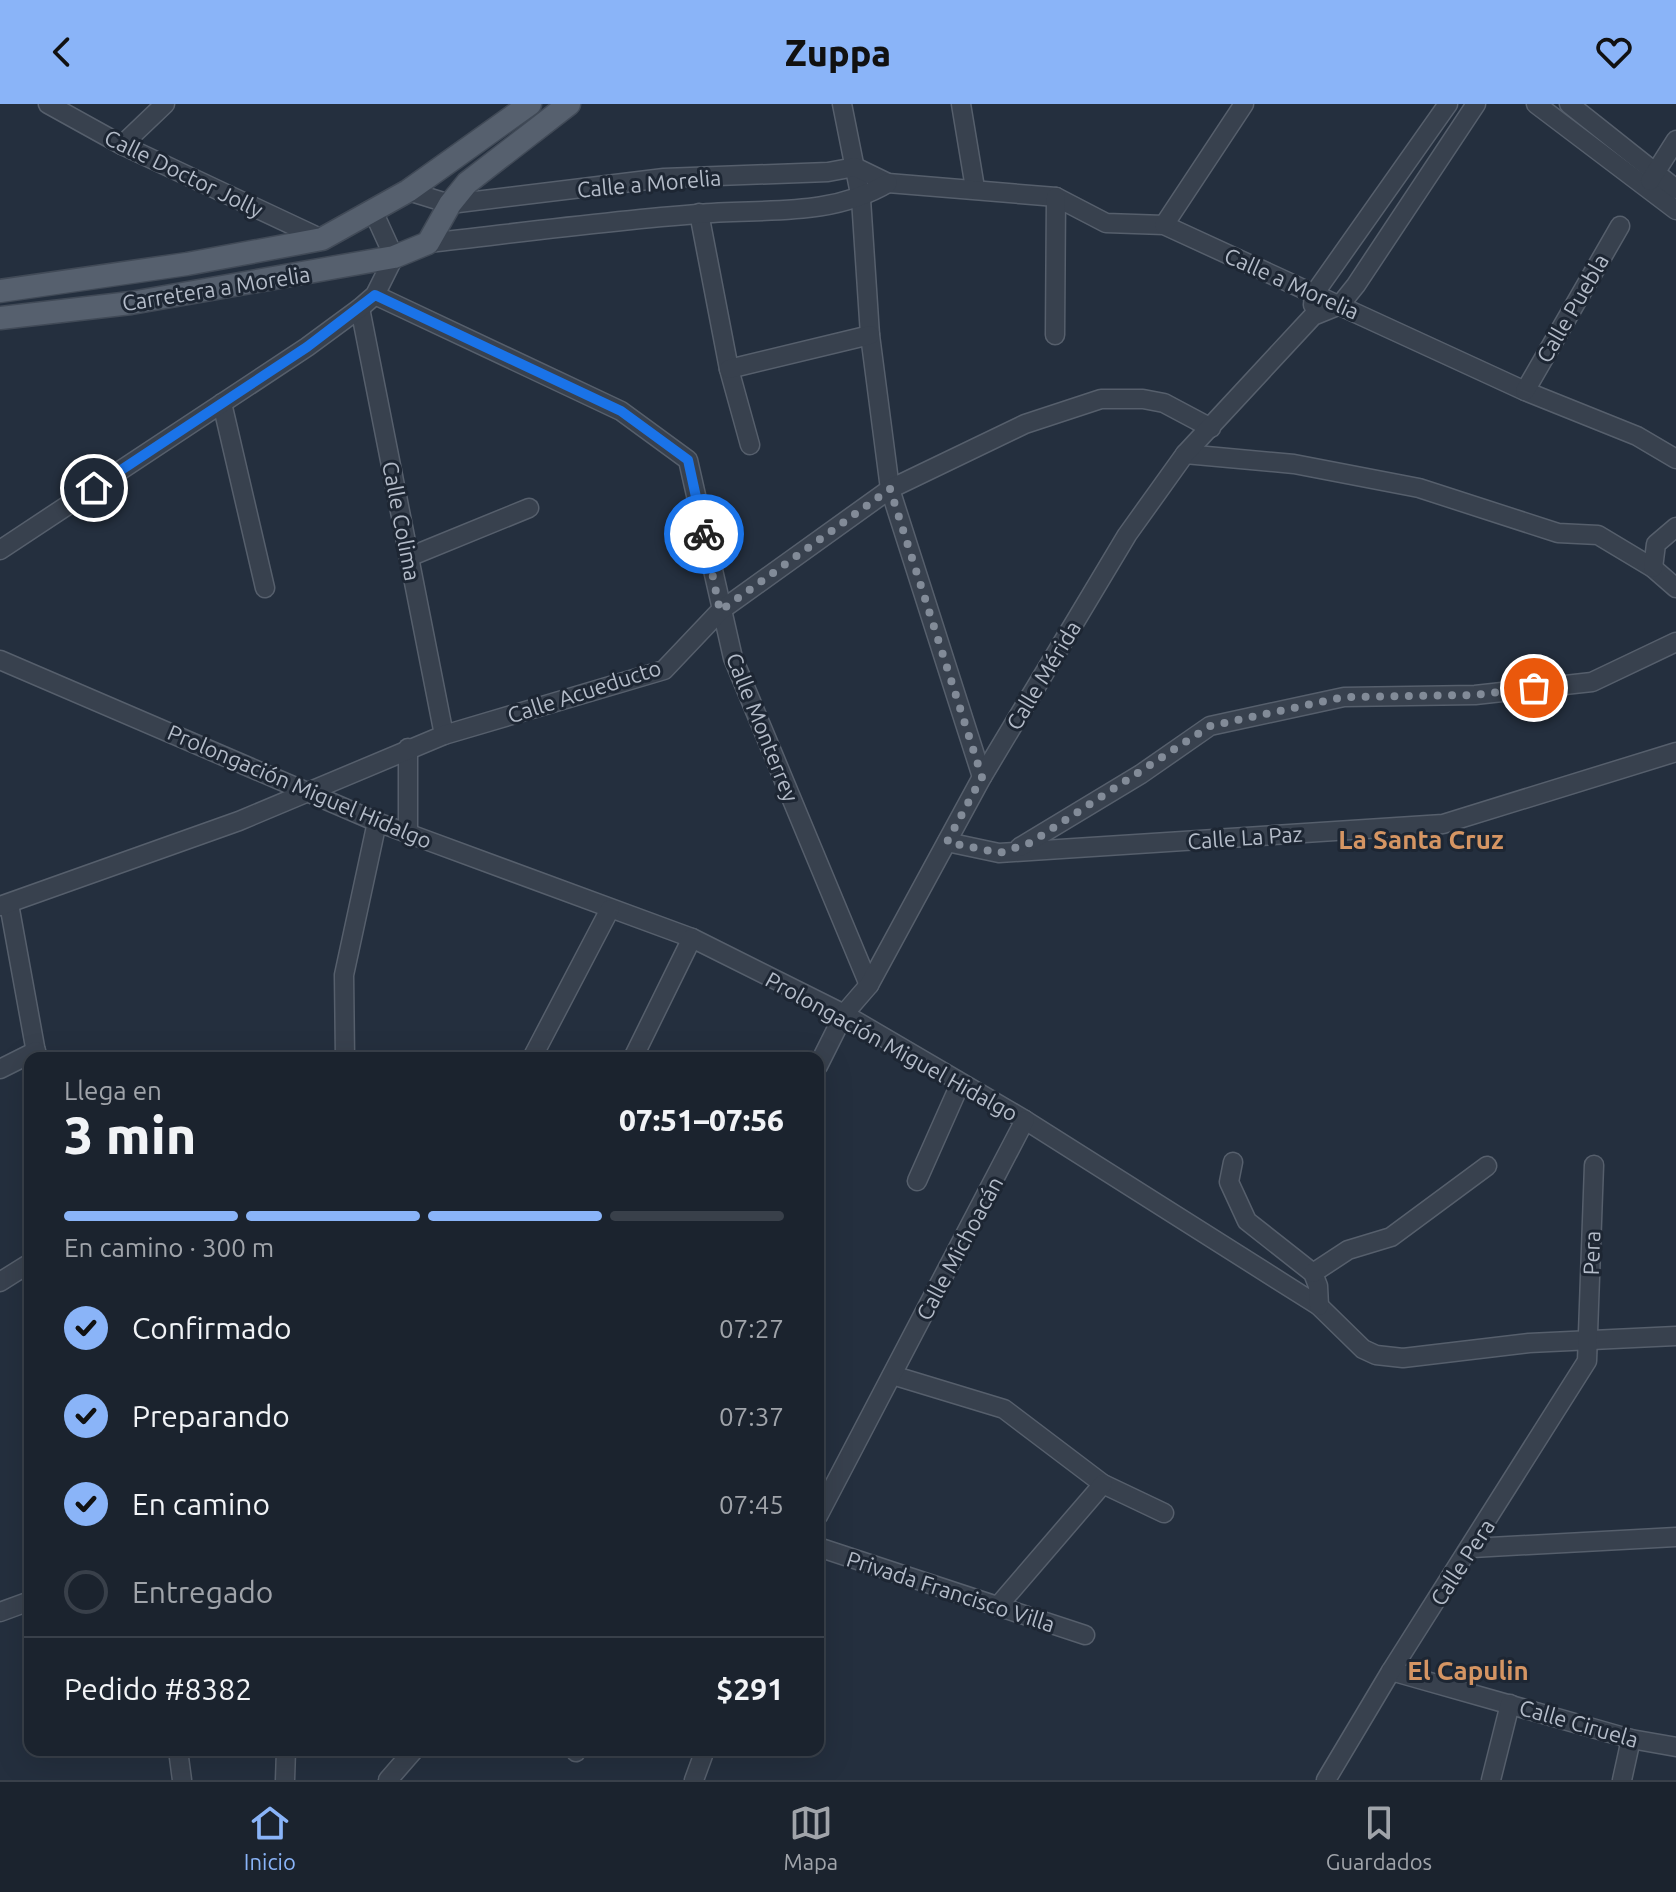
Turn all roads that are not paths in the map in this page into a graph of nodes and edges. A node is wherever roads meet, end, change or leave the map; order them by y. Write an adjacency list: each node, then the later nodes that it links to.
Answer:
1 (48, 104): 13 (street, Calle Doctor Jolly)
2 (165, 104): 13 (street)
3 (530, 104): 21 (main road, Carretera a Morelia)
4 (842, 104): 14 (street)
5 (961, 104): 19 (street)
6 (1244, 104): 30 (street)
7 (1448, 104): 16 (street)
8 (1476, 104): 22 (street)
9 (1536, 104): 17 (street)
10 (1569, 104): 17 (street)
11 (561, 106): 25 (main road)
12 (1676, 140): 17 (street)
13 (122, 145): 32 (street, Calle Doctor Jolly)
14 (855, 167): 15 (street, Calle a Morelia); 18 (street, Calle a Morelia); 24 (street)
15 (746, 175): 25 (street, Calle a Morelia); 28 (street)
16 (1395, 180): 22 (street); 36 (street)
17 (1651, 180): 20 (street); 26 (street)
18 (888, 183): 19 (street, Calle a Morelia); 24 (street, Calle a Morelia)
19 (975, 188): 23 (street, Calle a Morelia)
20 (1676, 189)
21 (408, 191): 25 (street, Calle a Morelia); 27 (main road, Carretera a Morelia)
22 (1416, 194): 38 (street)
23 (1056, 197): 30 (street, Calle a Morelia); 43 (street)
24 (861, 199): 28 (street, Calle a Morelia); 42 (street)
25 (450, 204): 33 (main road)
26 (1676, 210)
27 (373, 211): 32 (main road, Carretera a Morelia); 34 (street)
28 (748, 211): 29 (street, Calle a Morelia)
29 (699, 213): 33 (street, Calle a Morelia); 44 (street)
30 (1164, 225): 36 (street, Calle a Morelia)
31 (1620, 226): 45 (street, Calle Puebla)
32 (322, 239): 35 (main road, Carretera a Morelia)
33 (428, 243): 34 (main road, Carretera a Morelia)
34 (394, 257): 37 (street); 41 (main road, Carretera a Morelia)
35 (0, 291)
36 (1314, 294): 38 (street, Calle a Morelia); 40 (street)
37 (375, 295): 39 (street); 59 (street, Calle Monterrey)
38 (1340, 305): 40 (street, Calle Mérida); 45 (street, Calle a Morelia)
39 (360, 308): 46 (street); 55 (street, Calle Colima)
40 (1313, 316): 47 (street, Calle Mérida)
41 (0, 318)
42 (870, 335): 44 (street); 51 (street)
43 (1055, 335)
44 (729, 369): 48 (street)
45 (1525, 391): 50 (street, Calle a Morelia)
46 (222, 403): 54 (street); 57 (street)
47 (1211, 428): 49 (street, Calle Mérida); 51 (street, Calle Acueducto)
48 (750, 445)
49 (1185, 454): 56 (street); 65 (street, Calle Mérida)
50 (1676, 459)
51 (890, 489): 59 (street, Calle Acueducto); 65 (street)
52 (529, 508): 55 (street)
53 (1676, 527): 56 (street)
54 (0, 550)
55 (409, 557): 62 (street, Calle Colima)
56 (1653, 568): 58 (street)
57 (265, 588)
58 (1676, 588)
59 (720, 611): 62 (street, Calle Acueducto); 74 (street, Calle Monterrey)
60 (1676, 642): 70 (street)
61 (0, 660): 66 (street, Prolongación Miguel Hidalgo)
62 (444, 735): 63 (street, Calle Acueducto)
63 (408, 748): 66 (street, Calle Acueducto); 68 (street)
64 (1676, 752): 70 (street, Calle La Paz)
65 (982, 777): 69 (street, Calle Mérida)
66 (311, 791): 67 (street, Prolongación Miguel Hidalgo); 71 (street, Calle Acueducto)
67 (377, 822): 68 (street, Prolongación Miguel Hidalgo); 77 (street)
68 (408, 833): 72 (street, Prolongación Miguel Hidalgo)
69 (947, 842): 70 (street, Calle La Paz); 74 (street, Calle Mérida)
70 (999, 853)
71 (5, 905): 76 (street)
72 (610, 909): 73 (street, Prolongación Miguel Hidalgo); 78 (street)
73 (692, 938): 75 (street, Prolongación Miguel Hidalgo); 79 (street)
74 (869, 985): 75 (street, Calle Mérida)
75 (844, 1014): 80 (street, Calle Mérida); 83 (street, Prolongación Miguel Hidalgo)
76 (36, 1052)
77 (345, 1052)
78 (535, 1052)
79 (636, 1052)
80 (824, 1054)
81 (24, 1059): 82 (street)
82 (0, 1069)
83 (960, 1084): 84 (street, Prolongación Miguel Hidalgo); 88 (street)
84 (1025, 1120): 92 (street, Prolongación Miguel Hidalgo); 95 (street, Calle Michoacán)
85 (1233, 1162): 90 (street)
86 (1594, 1165): 94 (street, Pera)
87 (1487, 1166): 90 (street)
88 (917, 1181)
89 (24, 1267): 91 (street)
90 (1313, 1273): 92 (street)
91 (0, 1282)
92 (1319, 1306): 94 (street, Prolongación Miguel Hidalgo)
93 (1676, 1336): 94 (street, Prolongación Miguel Hidalgo)
94 (1588, 1341): 100 (street, Calle Pera)
95 (892, 1375): 96 (street); 97 (street, Calle Michoacán)
96 (1103, 1484): 98 (street); 103 (street)
97 (824, 1505)
98 (1164, 1513)
99 (1676, 1537): 100 (street)
100 (1472, 1548): 106 (street, Calle Pera)
101 (824, 1549): 103 (street, Privada Francisco Villa)
102 (24, 1603): 104 (street)
103 (998, 1606): 105 (street, Privada Francisco Villa)
104 (0, 1612)
105 (1085, 1635)
106 (1391, 1671): 107 (street, Calle Ciruela); 118 (street, Calle Pera)
107 (1510, 1704): 108 (street, Calle Ciruela); 119 (street)
108 (1631, 1739): 109 (street, Calle Ciruela); 120 (street)
109 (1676, 1747)
110 (179, 1756): 114 (street)
111 (286, 1756): 115 (street)
112 (409, 1756): 116 (street)
113 (703, 1756): 117 (street)
114 (182, 1780)
115 (285, 1780)
116 (388, 1780)
117 (694, 1780)
118 (1326, 1780)
119 (1491, 1780)
120 (1622, 1780)

